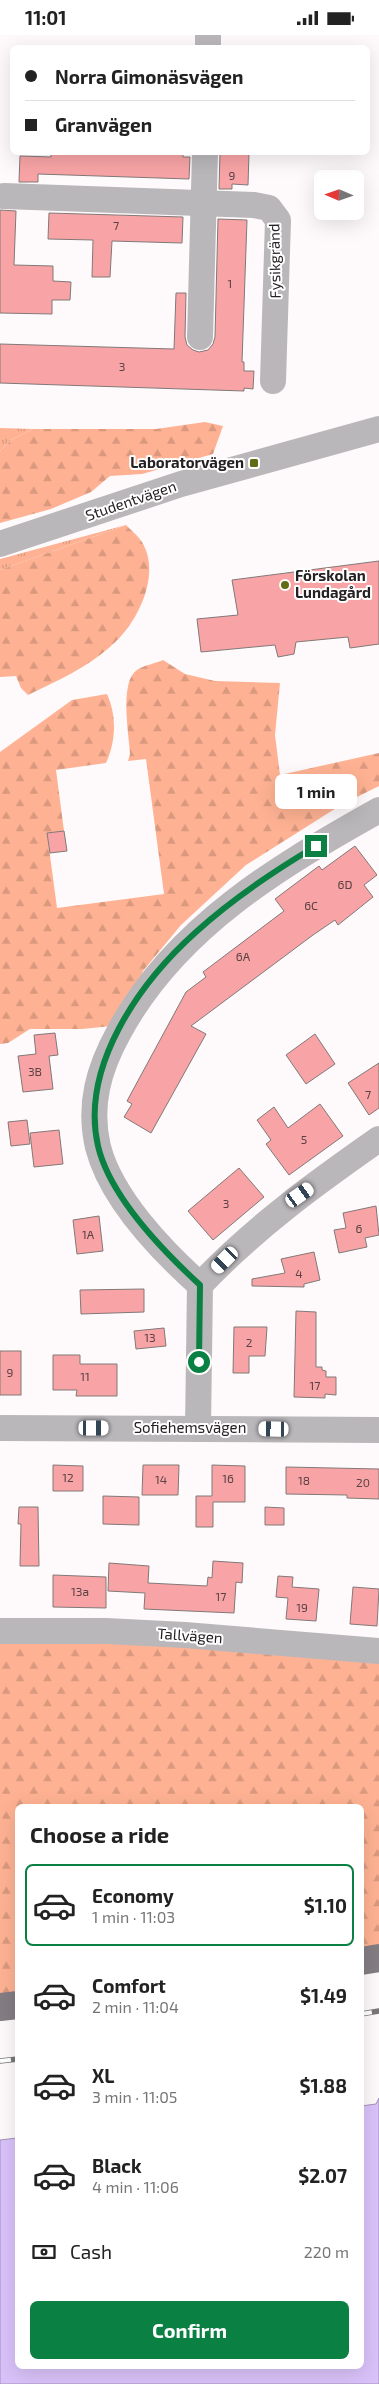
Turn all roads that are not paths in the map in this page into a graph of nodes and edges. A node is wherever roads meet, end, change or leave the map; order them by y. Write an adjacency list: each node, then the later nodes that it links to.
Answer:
1 (205, 155): 3 (street)
2 (4, 196): 3 (street, Fysikgränd)
3 (204, 203): 4 (street); 5 (street, Fysikgränd)
4 (200, 337)
5 (273, 381)
6 (379, 429): 7 (street, Studentvägen)
7 (0, 544)
8 (379, 810): 10 (street)
9 (379, 1139): 10 (street)
10 (200, 1285): 12 (street)
11 (0, 1427): 12 (street, Sofiehemsvägen)
12 (198, 1429): 13 (street, Sofiehemsvägen)
13 (379, 1430)
14 (0, 1631): 15 (street, Tallvägen)
15 (379, 1651)
16 (379, 1958): 17 (main road)
17 (364, 1960)
18 (15, 2005): 19 (main road)
19 (0, 2007)

